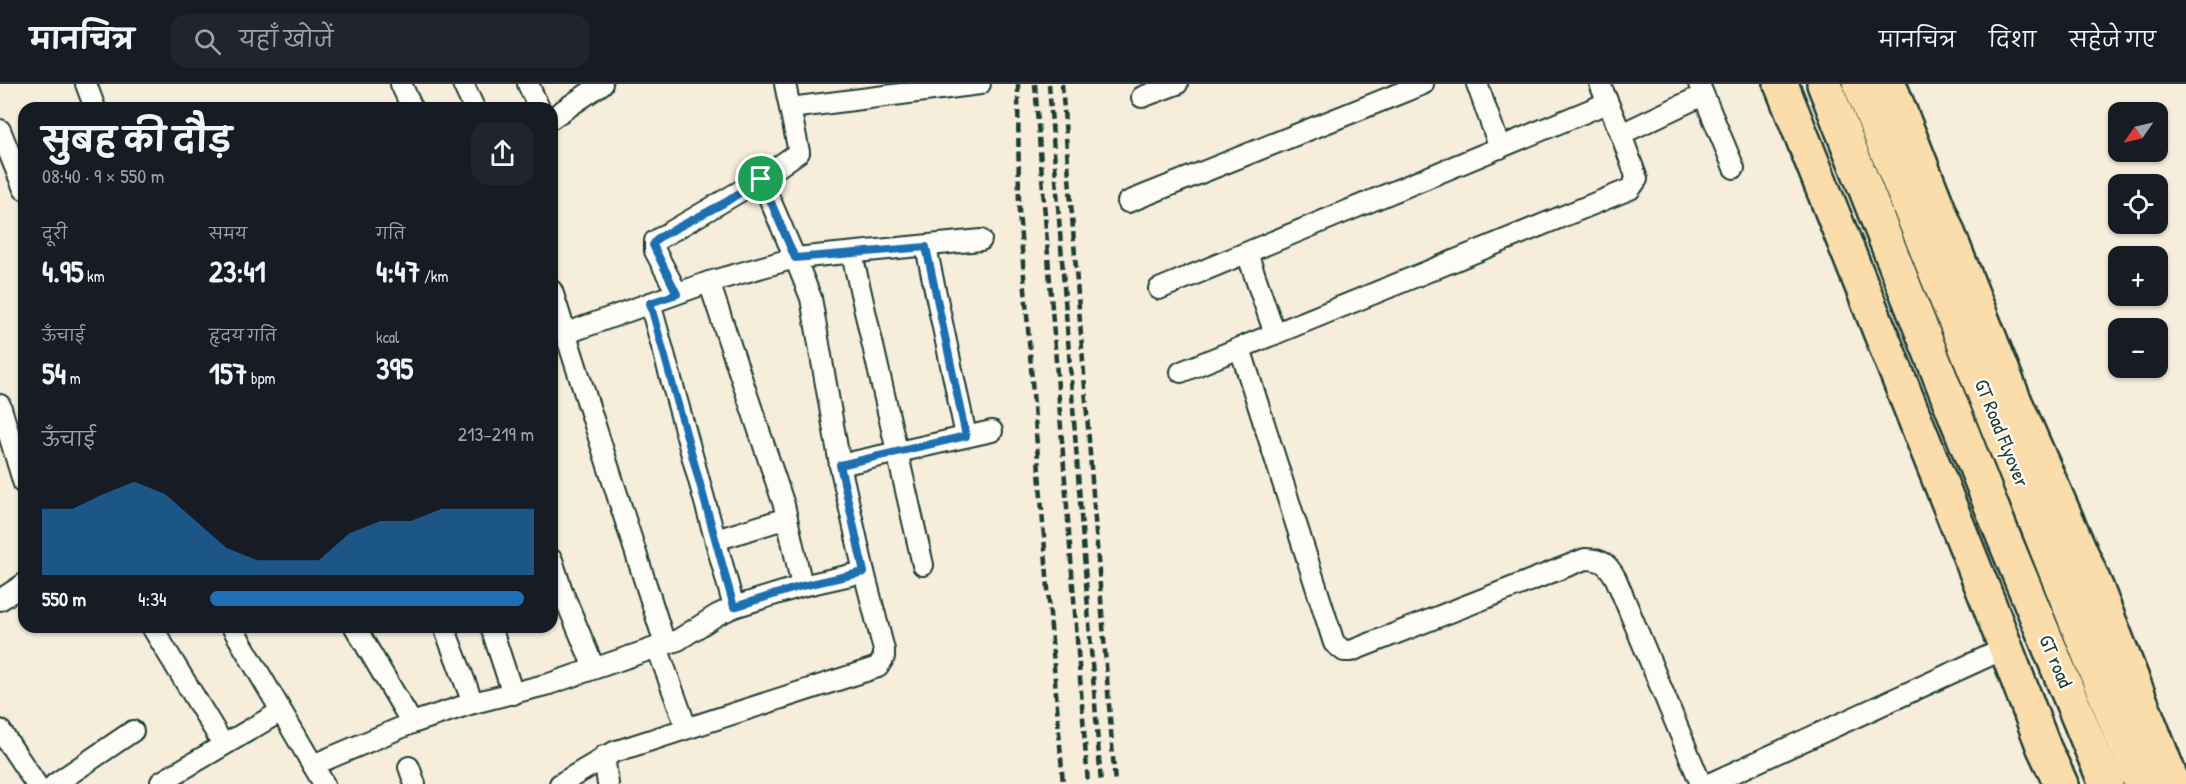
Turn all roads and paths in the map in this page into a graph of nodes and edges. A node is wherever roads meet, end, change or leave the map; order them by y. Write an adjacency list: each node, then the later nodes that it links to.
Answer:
1 (86, 84): 20 (street)
2 (401, 84): 21 (street)
3 (463, 84): 22 (street)
4 (528, 84): 23 (street)
5 (602, 84): 26 (street)
6 (786, 84): 25 (street)
7 (980, 84): 16 (street)
8 (1177, 84): 19 (street)
9 (1423, 84): 33 (street)
10 (1477, 84): 29 (street)
11 (1600, 84): 24 (street)
12 (1781, 84): 52 (highway)
13 (1824, 84): 56 (highway, GT Road Flyover)
14 (1860, 84): 93 (highway, GT Road Flyover)
15 (1889, 84): 94 (highway)
16 (958, 85): 18 (street)
17 (1701, 89): 28 (street); 30 (street)
18 (881, 90): 25 (street)
19 (1142, 97)
20 (92, 102)
21 (409, 102)
22 (471, 102)
23 (536, 102)
24 (1607, 103): 28 (street); 29 (street)
25 (790, 108): 32 (street)
26 (558, 114)
27 (0, 130): 31 (street)
28 (1621, 134): 45 (street)
29 (1500, 148): 36 (street)
30 (1734, 168)
31 (18, 174)
32 (761, 179): 38 (street); 41 (street)
33 (1128, 202)
34 (981, 240): 35 (street)
35 (926, 247): 37 (street); 50 (street)
36 (1247, 253): 40 (street); 45 (street)
37 (852, 254): 38 (street); 51 (street)
38 (795, 258): 39 (street); 54 (street)
39 (709, 282): 41 (street); 55 (street)
40 (1159, 288)
41 (677, 294): 42 (street)
42 (650, 303): 44 (street); 57 (street)
43 (558, 308): 44 (street)
44 (567, 333): 70 (street)
45 (1275, 334): 46 (street)
46 (1240, 348): 47 (street); 89 (street)
47 (1181, 372)
48 (0, 405): 53 (street)
49 (992, 431): 50 (street)
50 (966, 436): 51 (street)
51 (898, 452): 54 (street); 58 (street)
52 (1928, 455): 56 (highway); 71 (highway)
53 (18, 464)
54 (840, 465): 59 (street)
55 (787, 518): 57 (street); 60 (street)
56 (2004, 538): 92 (highway, GT road)
57 (716, 540): 64 (street)
58 (923, 565)
59 (864, 572): 60 (street); 77 (street)
60 (802, 586): 64 (street)
61 (18, 588): 63 (street)
62 (558, 595): 72 (street)
63 (0, 600)
64 (734, 607): 70 (street)
65 (157, 633): 80 (street)
66 (235, 633): 75 (street)
67 (359, 633): 76 (street)
68 (446, 633): 74 (street)
69 (493, 633): 73 (street)
70 (661, 645): 72 (street); 77 (street)
71 (2006, 648): 90 (street); 91 (highway)
72 (594, 668): 73 (street)
73 (513, 694): 74 (street)
74 (473, 703): 76 (street)
75 (280, 712): 80 (street); 82 (street)
76 (412, 723): 82 (street)
77 (686, 727): 81 (street)
78 (0, 730): 84 (street)
79 (133, 731): 85 (street)
80 (223, 744): 83 (street)
81 (604, 756): 87 (street); 88 (street)
82 (313, 765): 86 (street)
83 (160, 782)
84 (36, 784)
85 (55, 784)
86 (324, 784)
87 (560, 784)
88 (608, 784)
89 (1701, 784)
90 (1709, 784)
91 (2061, 784)
92 (2106, 784)
93 (2141, 784)
94 (2173, 784)

